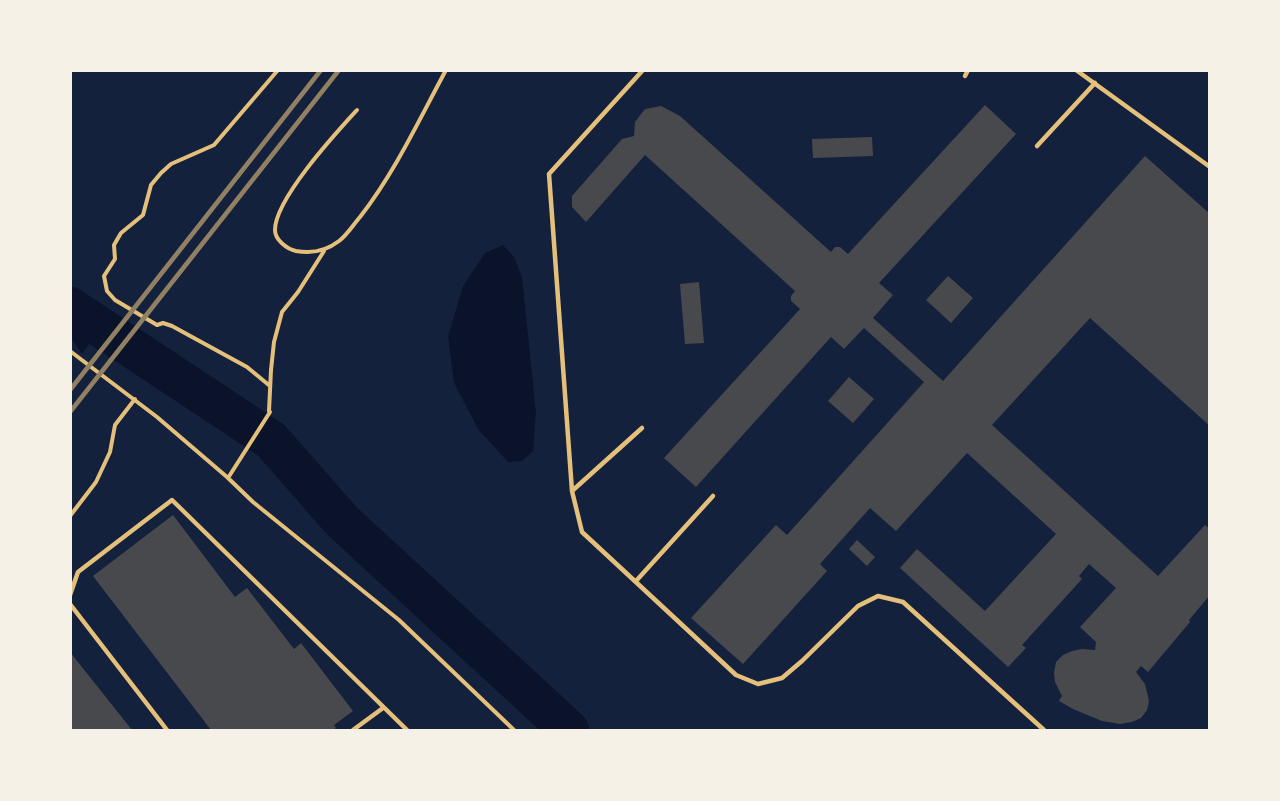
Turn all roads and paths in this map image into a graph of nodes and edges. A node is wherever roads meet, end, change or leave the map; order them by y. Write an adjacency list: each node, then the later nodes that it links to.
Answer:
1 (278, 70): 11 (path)
2 (446, 70): 9 (path)
3 (643, 70): 15 (lane)
4 (1076, 70): 5 (lane)
5 (1095, 83): 7 (lane); 8 (lane)
6 (357, 110): 9 (path)
7 (1037, 146)
8 (1209, 167)
9 (324, 251): 11 (path)
10 (70, 351): 12 (path)
11 (270, 386): 14 (path)
12 (135, 399): 14 (path); 17 (path)
13 (642, 428): 15 (lane)
14 (229, 479): 25 (path)
15 (572, 491): 18 (lane)
16 (712, 496): 18 (lane)
17 (70, 516)
18 (636, 581): 26 (lane)
19 (70, 595): 21 (lane)
20 (70, 604): 22 (lane)
21 (382, 708): 23 (lane); 24 (lane)
22 (167, 730)
23 (353, 730)
24 (407, 730)
25 (514, 730)
26 (1044, 730)

